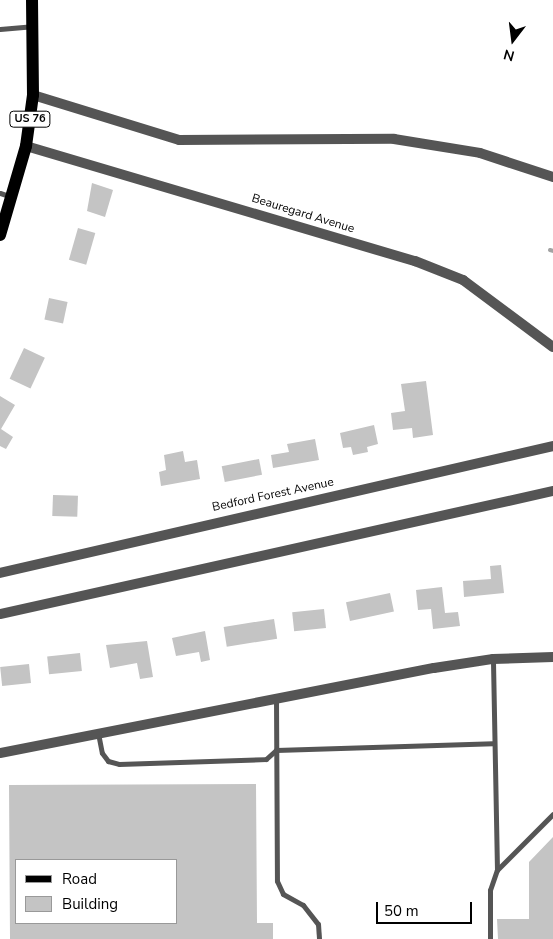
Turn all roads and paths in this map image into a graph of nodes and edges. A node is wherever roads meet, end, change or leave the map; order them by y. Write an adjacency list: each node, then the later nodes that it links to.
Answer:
1 (32, 0): 2 (main road, US 76)
2 (35, 25): 3 (lane); 4 (main road, US 76)
3 (0, 29)
4 (34, 95): 5 (main road, US 76); 6 (street)
5 (26, 146): 7 (main road, US 76); 9 (street, Beauregard Avenue)
6 (553, 177)
7 (6, 195): 8 (main road, US 76)
8 (0, 235)
9 (553, 347)
10 (553, 446): 12 (street, Bedford Forest Avenue)
11 (553, 491): 13 (street)
12 (0, 573)
13 (0, 614)
14 (553, 658): 15 (street)
15 (493, 659): 16 (street); 18 (lane)
16 (276, 698): 17 (street); 19 (lane)
17 (98, 733): 19 (lane); 20 (street)
18 (493, 743): 19 (lane); 22 (lane)
19 (276, 750): 23 (lane)
20 (0, 753)
21 (553, 814): 22 (lane)
22 (496, 870): 24 (lane)
23 (319, 939)
24 (490, 939)

